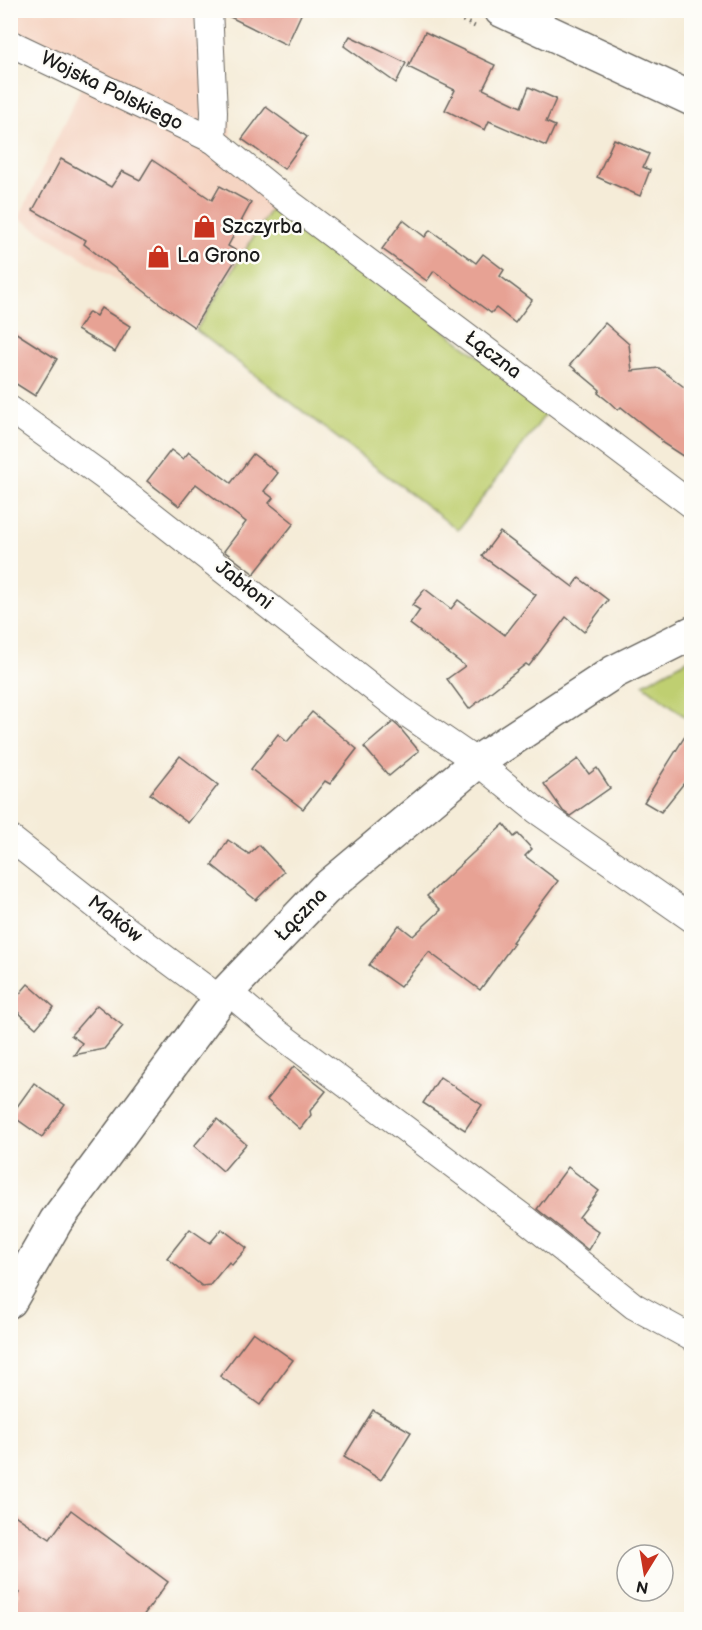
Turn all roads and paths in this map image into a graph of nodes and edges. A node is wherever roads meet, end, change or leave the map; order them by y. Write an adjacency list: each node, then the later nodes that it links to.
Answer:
1 (209, 10): 5 (street, Wojska Polskiego)
2 (501, 10): 4 (street)
3 (10, 43): 5 (street, Wojska Polskiego)
4 (692, 99)
5 (213, 140): 6 (street, Wojska Polskiego)
6 (294, 206): 8 (street, Łączna)
7 (10, 409): 10 (street, Jabłoni)
8 (692, 505)
9 (692, 633): 10 (street, Łączna)
10 (477, 762): 12 (street, Jabłoni); 13 (street, Łączna)
11 (10, 838): 13 (street, Maków)
12 (692, 919)
13 (224, 995): 14 (street, Łączna); 15 (street, Maków)
14 (10, 1301)
15 (692, 1338)

